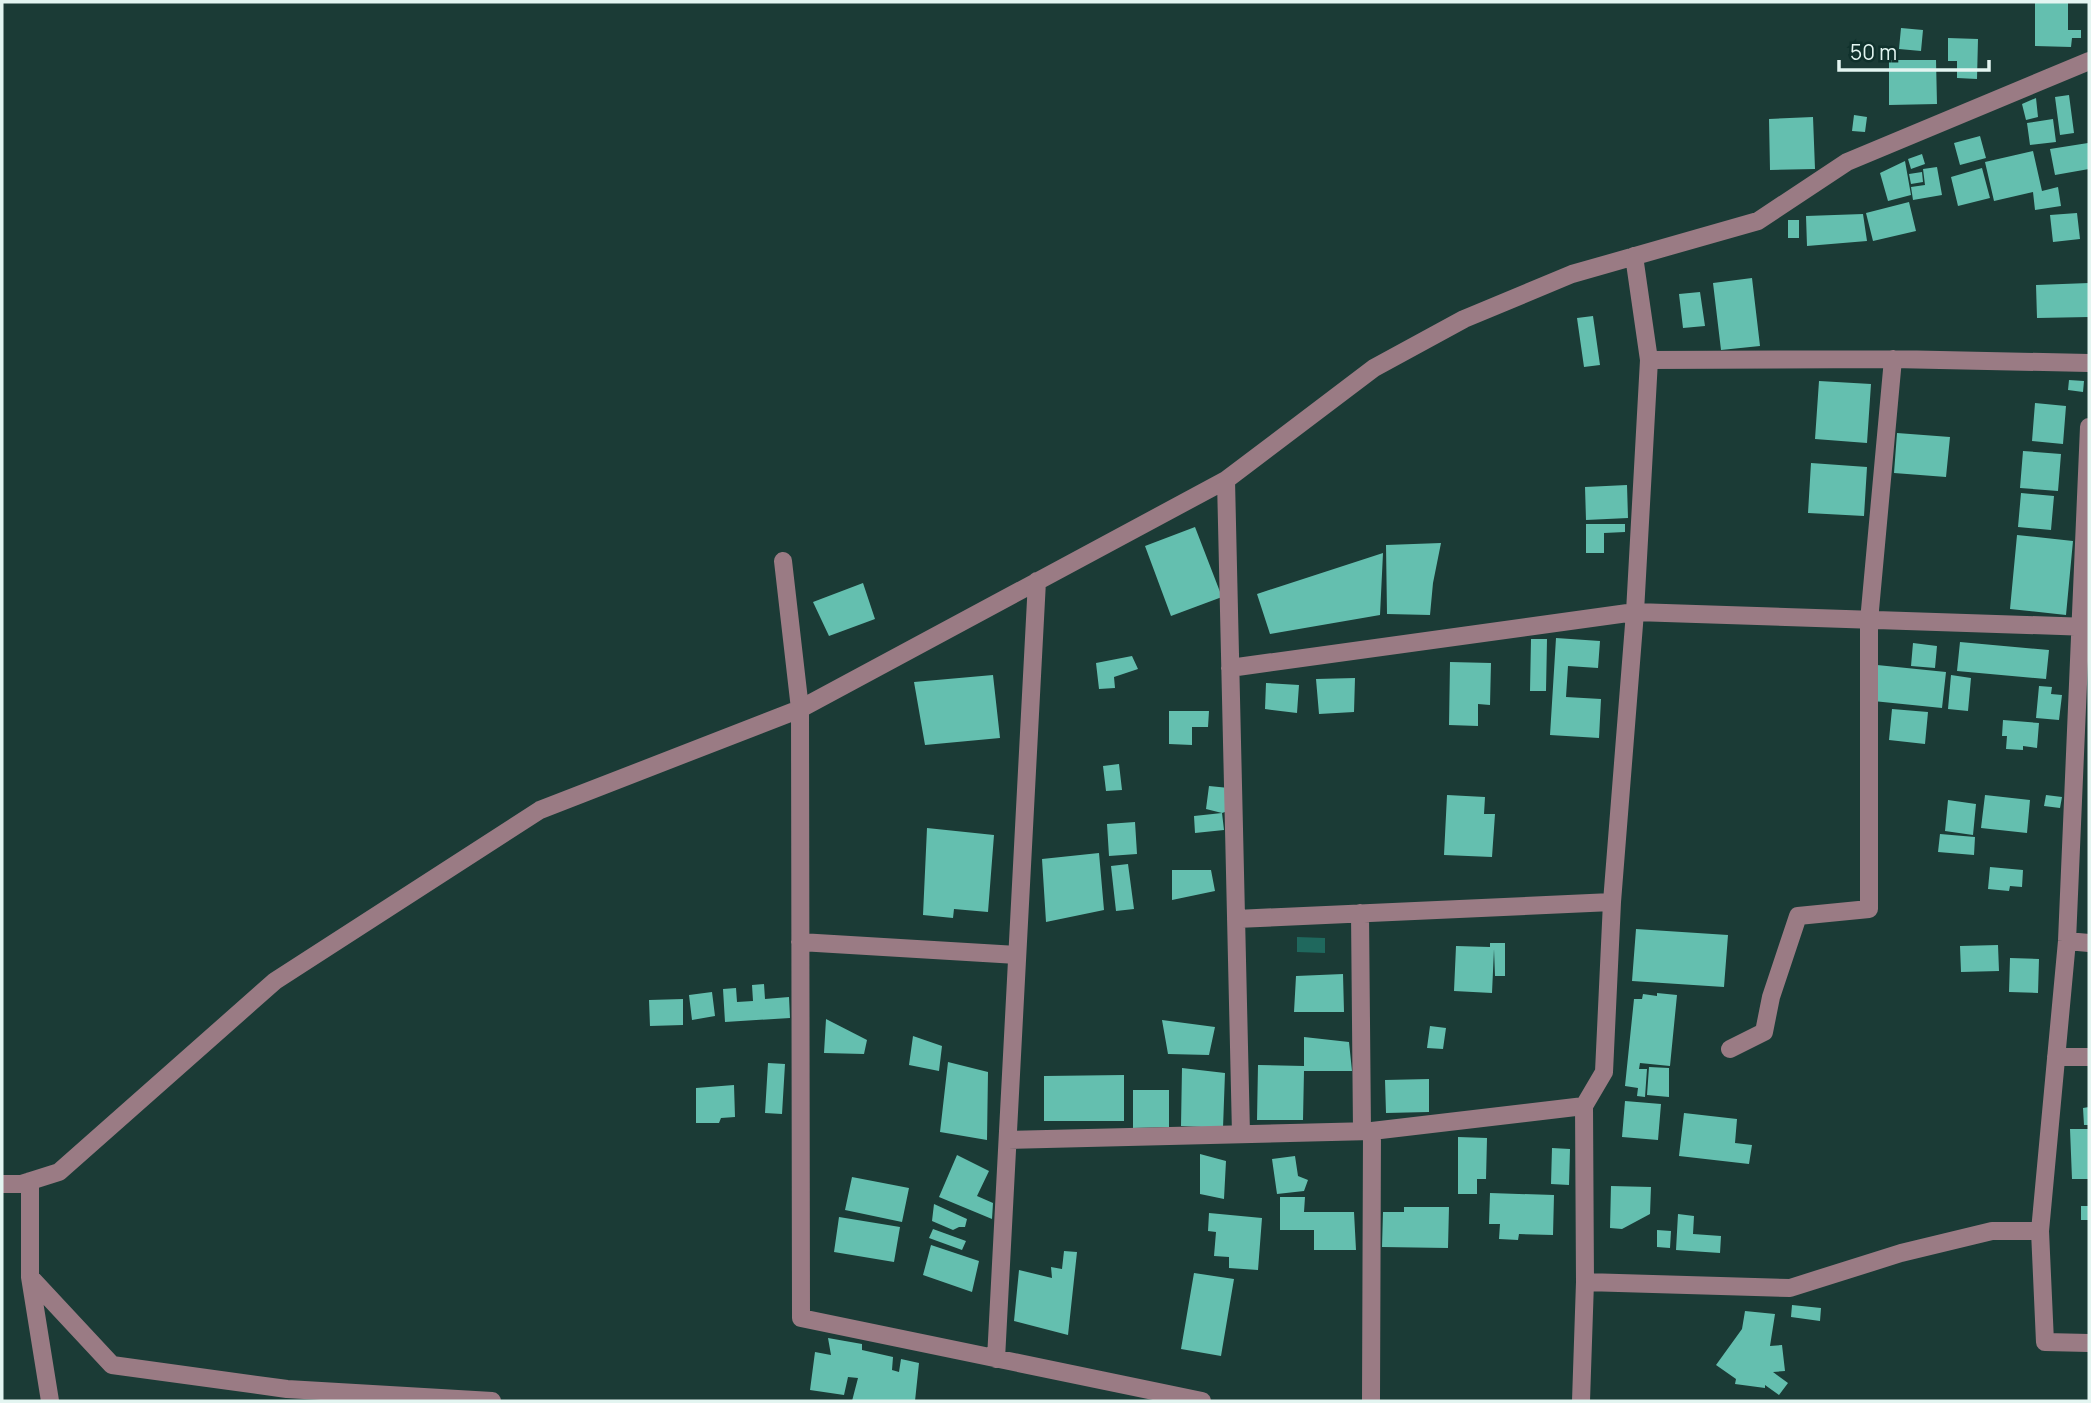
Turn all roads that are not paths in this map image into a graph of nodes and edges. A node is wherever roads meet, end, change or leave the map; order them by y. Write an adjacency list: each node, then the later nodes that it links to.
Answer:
1 (2089, 61): 2 (street)
2 (1634, 256): 4 (street); 7 (street)
3 (1893, 359): 4 (street); 5 (street); 11 (street)
4 (1649, 360): 10 (street)
5 (2089, 363)
6 (2089, 427): 12 (street)
7 (1226, 480): 9 (street); 13 (street)
8 (783, 562): 14 (street)
9 (1037, 581): 14 (street); 21 (street)
10 (1635, 612): 11 (street); 13 (street); 15 (street)
11 (1869, 621): 12 (street); 22 (street)
12 (2085, 628): 18 (street)
13 (1230, 668): 17 (street)
14 (800, 709): 19 (street); 29 (street)
15 (1612, 902): 16 (street); 25 (street)
16 (1360, 913): 17 (street); 26 (street)
17 (1236, 919): 27 (street)
18 (2067, 941): 20 (street); 23 (street)
19 (800, 942): 21 (street); 35 (street)
20 (2089, 943)
21 (1017, 955): 28 (street)
22 (1730, 1048)
23 (2056, 1057): 24 (street); 31 (street)
24 (2089, 1057)
25 (1584, 1106): 26 (street); 33 (street)
26 (1367, 1131): 27 (street); 40 (street)
27 (1241, 1134): 28 (street)
28 (1008, 1140): 35 (street)
29 (30, 1181): 30 (street); 32 (street)
30 (2, 1184)
31 (2040, 1231): 33 (street); 34 (street)
32 (30, 1278): 37 (street); 38 (street)
33 (1585, 1282): 41 (street)
34 (2089, 1343)
35 (996, 1359): 36 (street)
36 (1133, 1394): 39 (street)
37 (50, 1401)
38 (492, 1401)
39 (1202, 1401)
40 (1371, 1401)
41 (1581, 1401)

